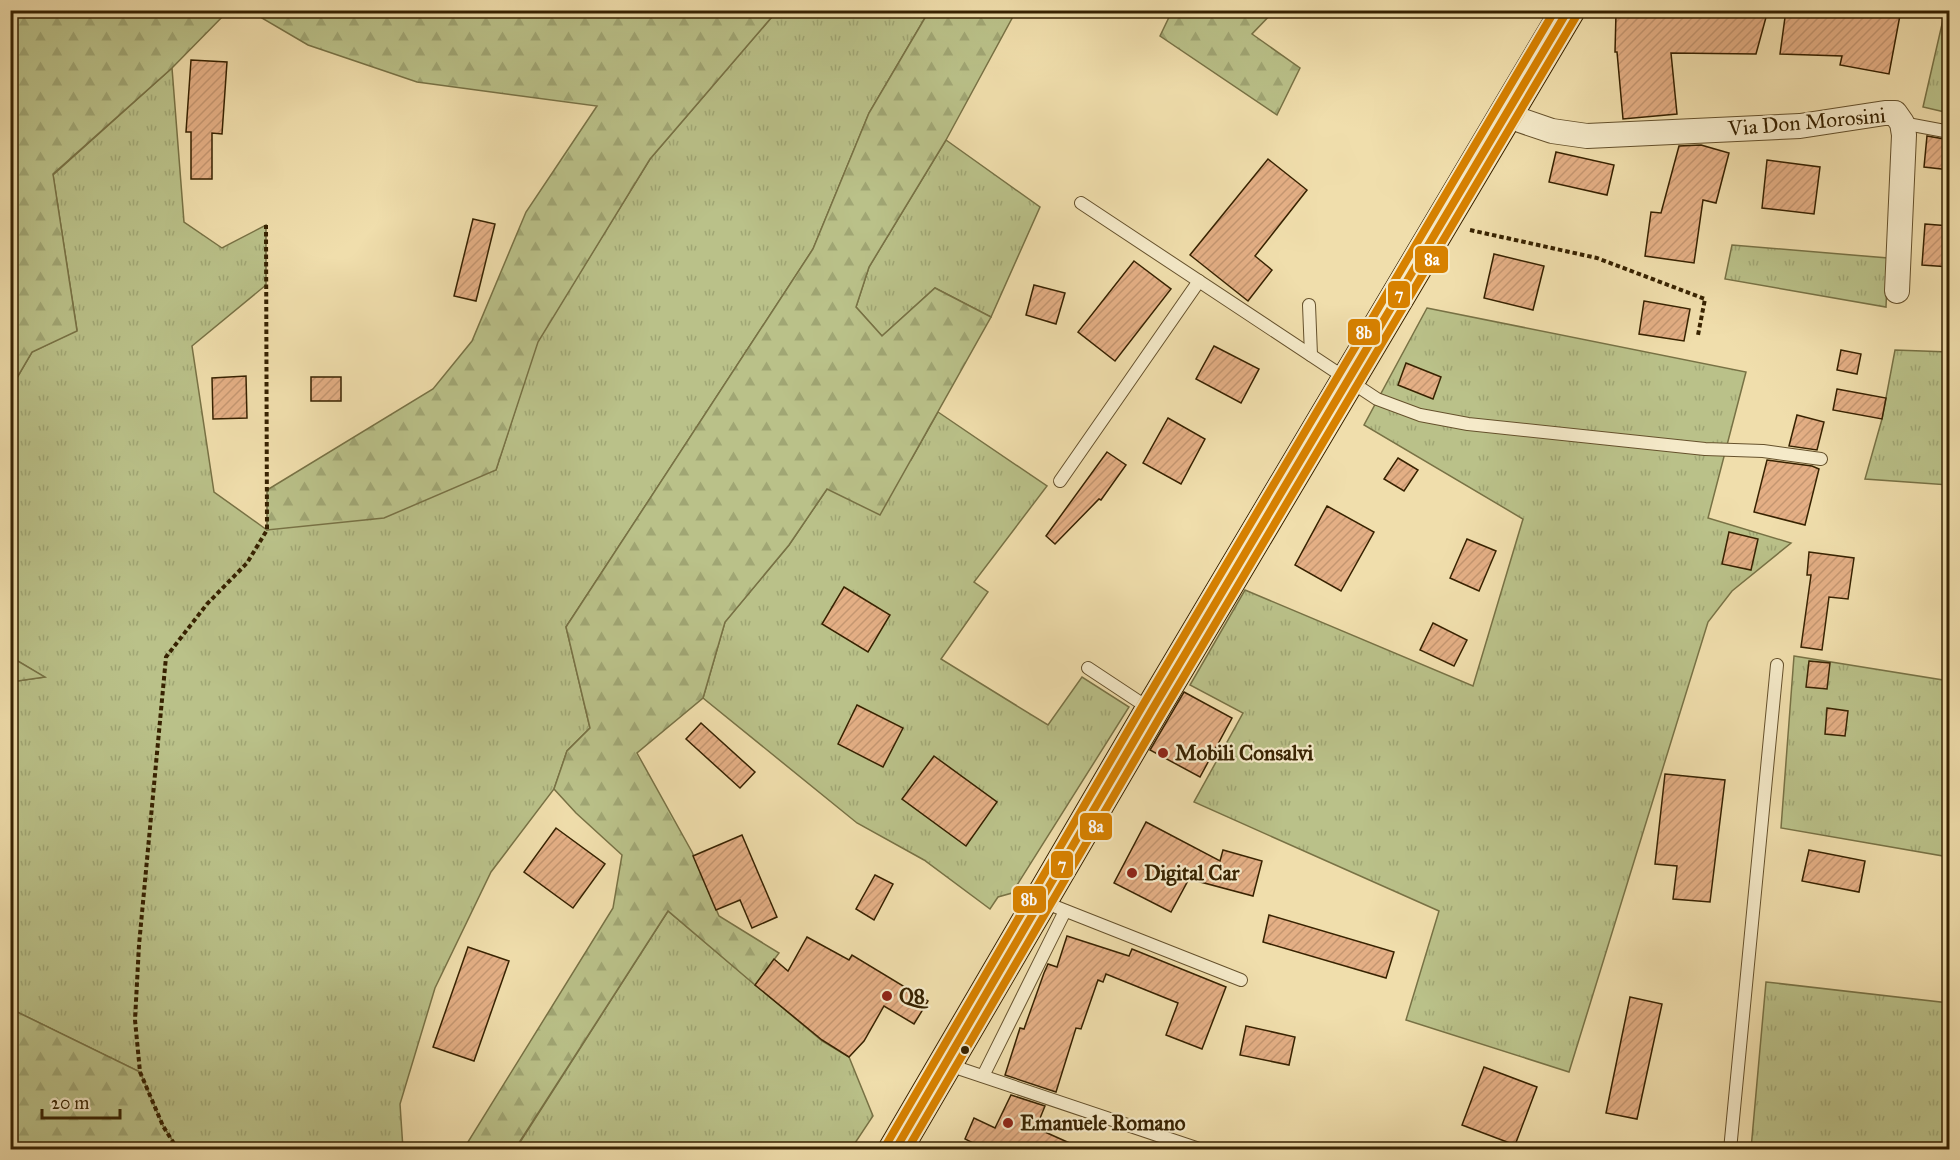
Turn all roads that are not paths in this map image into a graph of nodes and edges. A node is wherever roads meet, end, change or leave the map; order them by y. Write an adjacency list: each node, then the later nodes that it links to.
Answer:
1 (1568, 10): 2 (main road)
2 (1505, 115): 3 (street, Via Don Morosini); 10 (main road)
3 (1902, 123): 4 (lane); 7 (street, Via Don Morosini)
4 (1950, 132)
5 (1081, 203): 6 (lane)
6 (1199, 281): 9 (lane); 12 (lane)
7 (1897, 291)
8 (1309, 305): 9 (lane)
9 (1311, 355): 10 (lane)
10 (1348, 379): 11 (lane); 15 (main road)
11 (1821, 459)
12 (1060, 481)
13 (1777, 665): 22 (lane)
14 (1088, 668): 15 (lane)
15 (1152, 710): 16 (main road)
16 (1053, 906): 17 (lane); 18 (main road); 19 (lane)
17 (1240, 980)
18 (945, 1064): 19 (lane); 20 (main road)
19 (982, 1076): 21 (lane)
20 (895, 1149)
21 (1202, 1149)
22 (1730, 1149)

